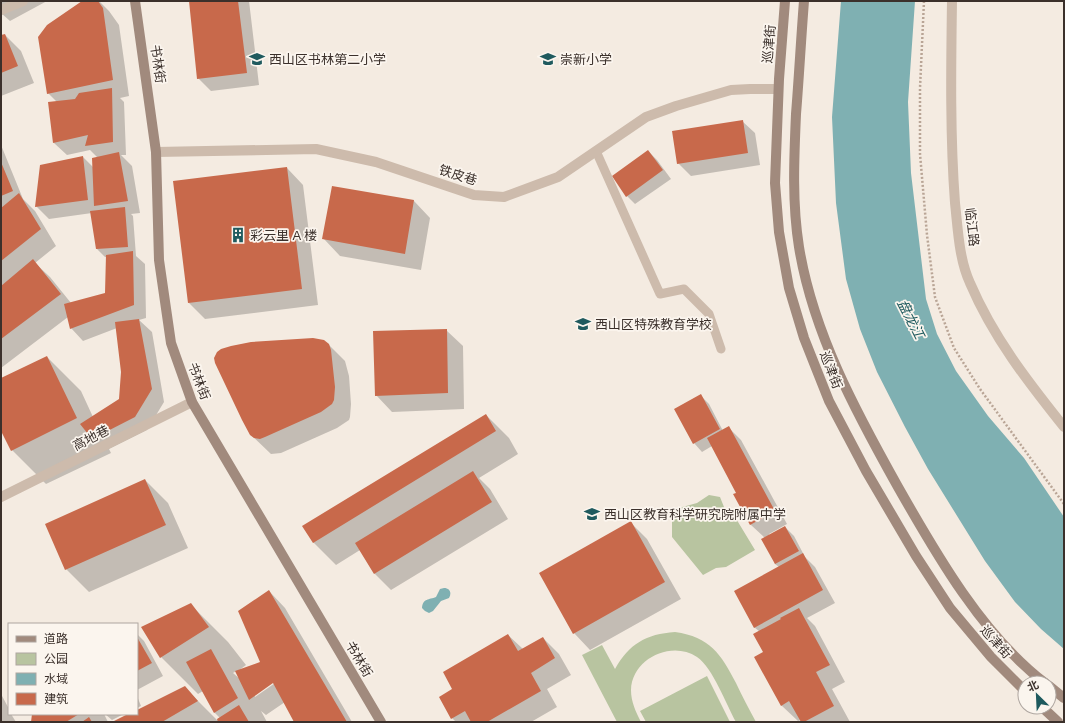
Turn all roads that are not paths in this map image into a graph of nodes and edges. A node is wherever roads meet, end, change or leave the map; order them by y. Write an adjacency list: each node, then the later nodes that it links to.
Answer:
1 (23, 1): 6 (street)
2 (135, 1): 8 (main road, 书林街)
3 (785, 1): 7 (main road, 巡津街)
4 (804, 1): 14 (main road, 巡津街)
5 (952, 1): 12 (street, 临江路)
6 (1, 10)
7 (778, 89): 9 (street, 铁皮巷); 15 (main road, 巡津街)
8 (156, 152): 9 (street, 铁皮巷); 11 (main road, 书林街)
9 (596, 152): 10 (lane)
10 (721, 349)
11 (192, 402): 13 (street, 高地巷); 17 (main road, 书林街)
12 (1064, 427)
13 (1, 497)
14 (1037, 675)
15 (1017, 683)
16 (1051, 715): 18 (main road)
17 (381, 722)
18 (1058, 722)

